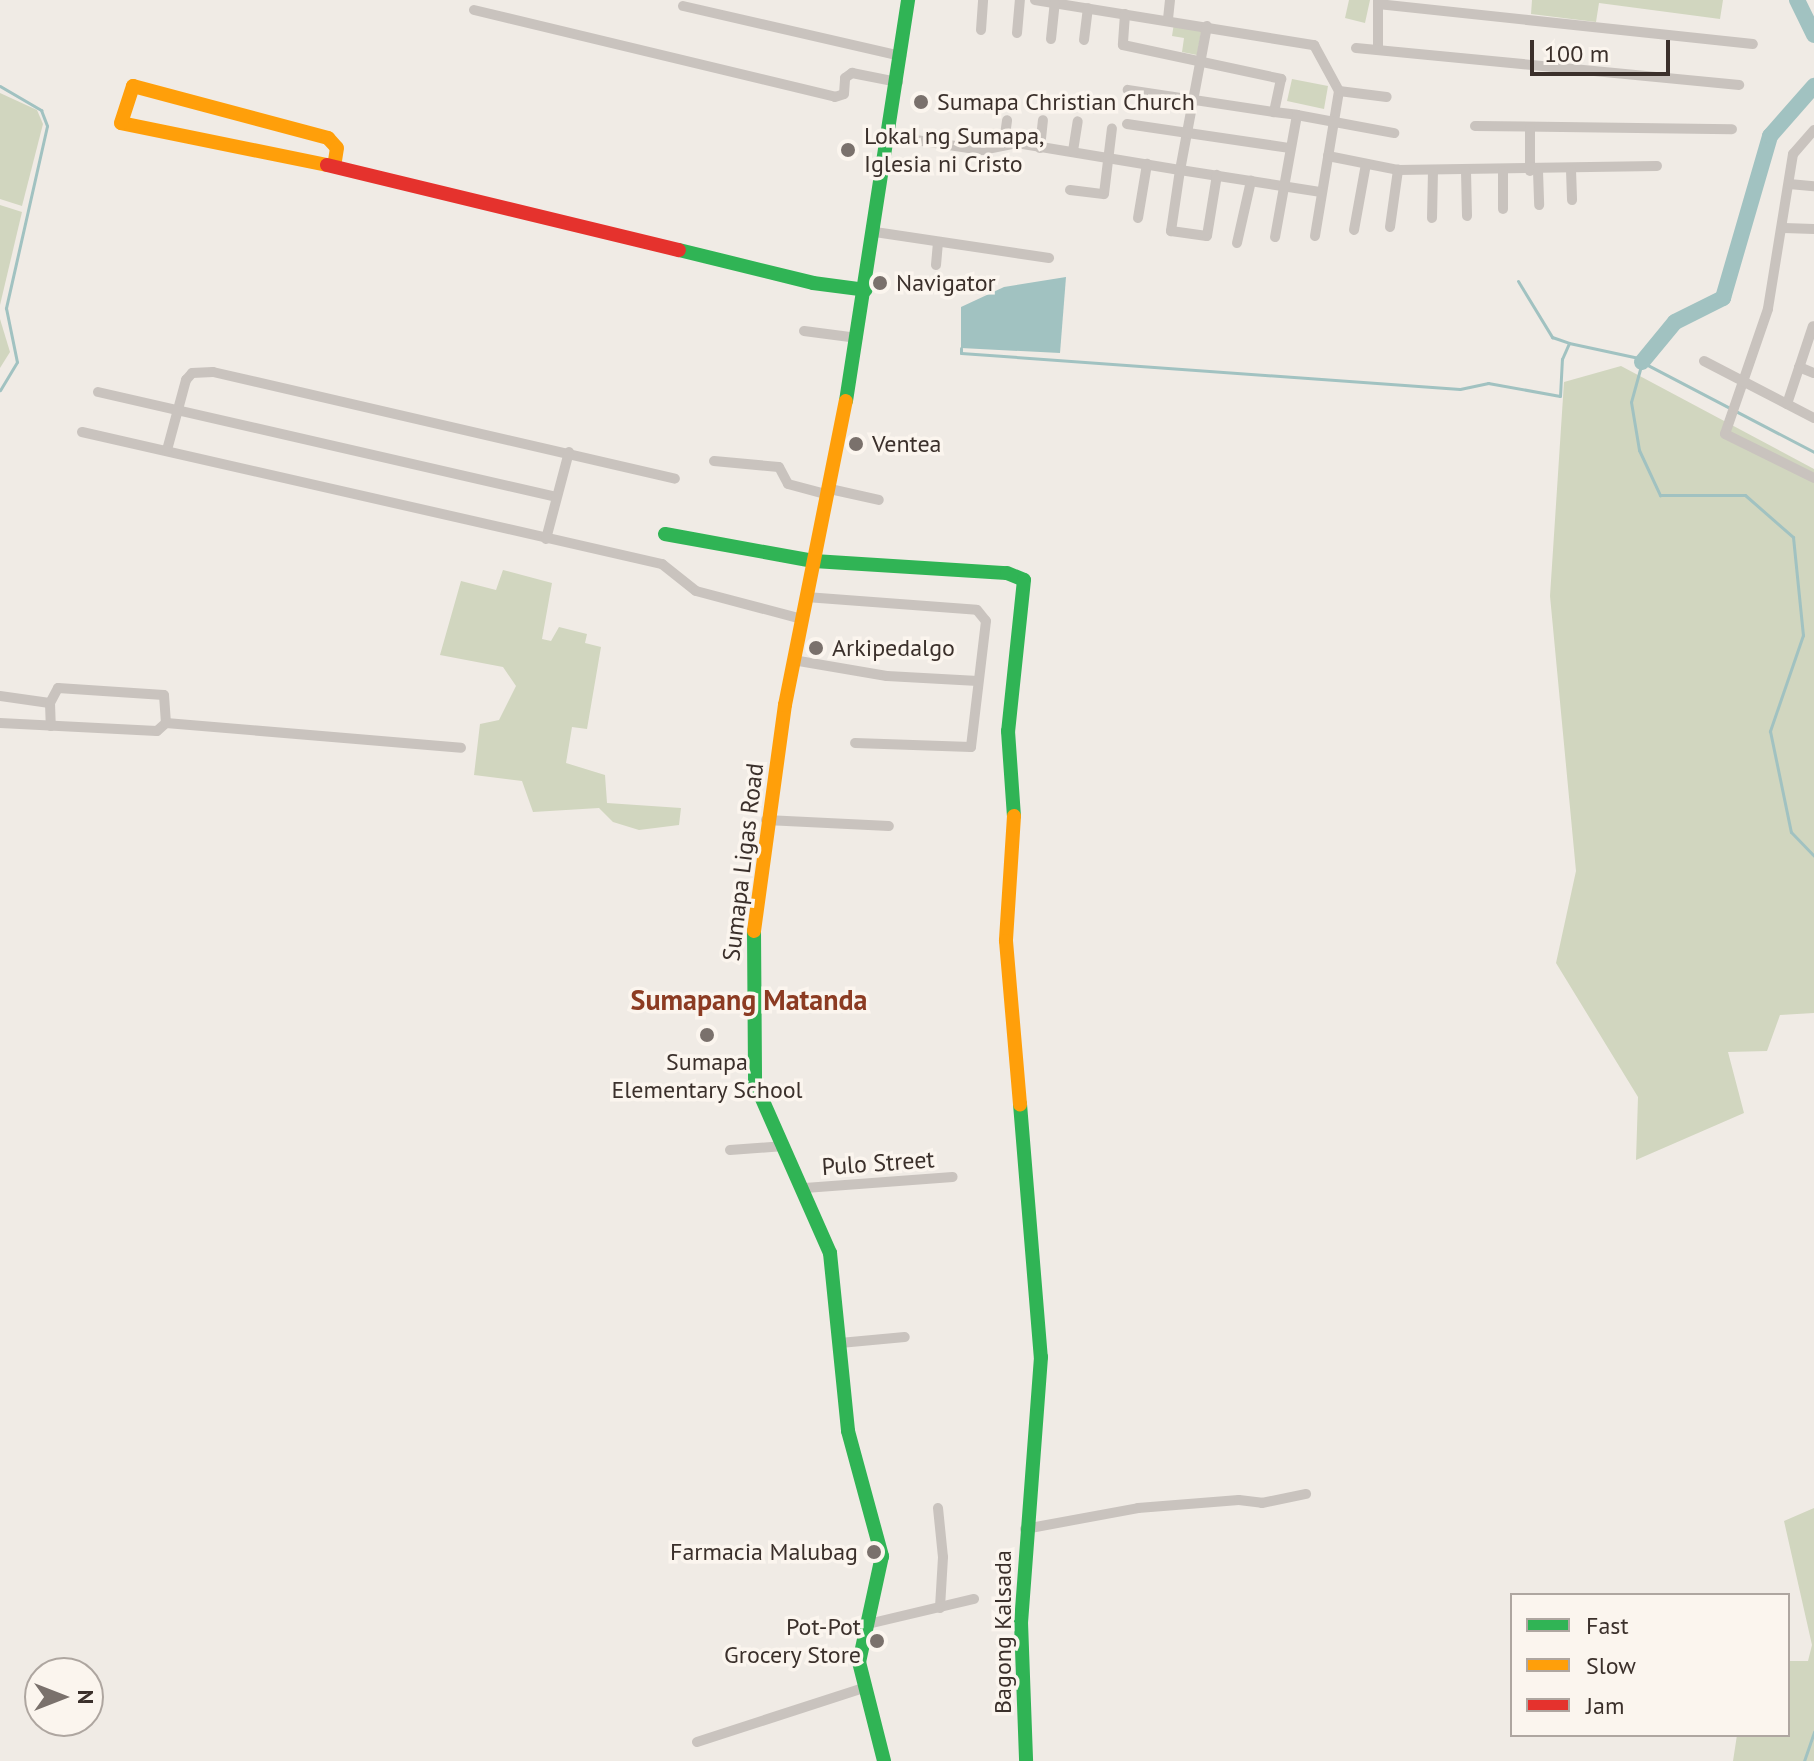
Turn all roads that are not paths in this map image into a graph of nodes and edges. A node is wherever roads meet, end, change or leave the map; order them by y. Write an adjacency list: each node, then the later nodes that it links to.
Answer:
1 (908, 0): 21 (street, Sumapa Ligas Road)
2 (983, 0): 14 (street)
3 (1020, 0): 15 (street)
4 (1035, 0): 7 (street)
5 (1170, 0): 12 (street)
6 (1378, 2): 18 (street); 20 (street)
7 (1055, 3): 9 (street); 16 (street)
8 (683, 6): 21 (street)
9 (1088, 8): 11 (street); 17 (street)
10 (474, 10): 23 (street)
11 (1125, 14): 12 (street); 22 (street)
12 (1168, 19): 13 (street)
13 (1207, 26): 22 (street); 26 (street)
14 (981, 30)
15 (1017, 33)
16 (1051, 39)
17 (1084, 40)
18 (1753, 44)
19 (1356, 48): 20 (street)
20 (1378, 50): 24 (street)
21 (901, 56): 23 (street, Sumapa Ligas Road)
22 (1203, 59): 28 (street); 29 (street)
23 (898, 82): 43 (street, Sumapa Ligas Road)
24 (1739, 85)
25 (1128, 90): 28 (street)
26 (1339, 91): 27 (street); 34 (street)
27 (1387, 97)
28 (1192, 100): 29 (street); 41 (street)
29 (1274, 112): 30 (street)
30 (1297, 115): 34 (street); 47 (street)
31 (1007, 120): 45 (street)
32 (1043, 120): 46 (street)
33 (1078, 121): 48 (street)
34 (1334, 121): 42 (street); 49 (street)
35 (1127, 124): 41 (street)
36 (1475, 126): 38 (street)
37 (1112, 128): 50 (street)
38 (1530, 128): 39 (street); 61 (street)
39 (1732, 129)
40 (1814, 130): 44 (street)
41 (1185, 133): 47 (street); 55 (street)
42 (1394, 133)
43 (889, 136): 45 (street); 79 (street, Sumapa Ligas Road)
44 (1809, 138): 64 (street)
45 (1004, 142): 46 (street)
46 (1040, 148): 48 (street)
47 (1290, 148): 66 (street)
48 (1073, 151): 50 (street)
49 (1328, 156): 52 (street); 68 (street)
50 (1108, 158): 51 (street); 67 (street)
51 (1147, 164): 55 (street); 73 (street)
52 (1366, 164): 56 (street); 78 (street)
53 (334, 166): 53 (street); 86 (street)
54 (1657, 166): 57 (street)
55 (1180, 170): 62 (street); 62 (street)
56 (1398, 170): 58 (street); 75 (street)
57 (1571, 170): 61 (street); 69 (street)
58 (1433, 171): 59 (street); 74 (street)
59 (1466, 171): 60 (street); 72 (street)
60 (1503, 171): 61 (street); 71 (street)
61 (1534, 171): 70 (street)
62 (1217, 175): 63 (street)
63 (1251, 181): 66 (street); 83 (street)
64 (1789, 184): 65 (street); 76 (street)
65 (1814, 186)
66 (1284, 187): 68 (street); 81 (street)
67 (1070, 190)
68 (1321, 192): 80 (street)
69 (1572, 200)
70 (1539, 205)
71 (1503, 209)
72 (1467, 216)
73 (1138, 218)
74 (1432, 218)
75 (1390, 227)
76 (1784, 228): 77 (street); 93 (street)
77 (1814, 229)
78 (1354, 230)
79 (875, 232): 82 (street); 86 (street, Sumapa Ligas Road)
80 (1315, 236)
81 (1275, 237)
82 (938, 242): 84 (street); 85 (street)
83 (1237, 243)
84 (1049, 258)
85 (936, 265)
86 (866, 290): 89 (street, Sumapa Ligas Road)
87 (1813, 326): 91 (street)
88 (804, 331): 89 (street)
89 (858, 338): 104 (street, Sumapa Ligas Road)
90 (1704, 361): 93 (street)
91 (1799, 367): 92 (street); 95 (street)
92 (1814, 373)
93 (1745, 382): 95 (street); 102 (street)
94 (98, 392): 96 (street)
95 (1787, 404): 97 (street)
96 (176, 412): 99 (street); 100 (street); 105 (street)
97 (1814, 418)
98 (82, 432): 99 (street)
99 (167, 450): 108 (street)
100 (569, 452): 103 (street); 105 (street)
101 (714, 461): 104 (street)
102 (1814, 478)
103 (675, 479)
104 (829, 492): 106 (street); 109 (street, Sumapa Ligas Road)
105 (556, 497): 108 (street)
106 (879, 500)
107 (665, 534): 109 (street)
108 (546, 539): 111 (street)
109 (814, 561): 110 (street, Sumapa Ligas Road); 131 (street, Bagong Kalsada)
110 (806, 597): 111 (street, Sumapa Ligas Road); 113 (street)
111 (802, 619): 112 (street, Sumapa Ligas Road)
112 (793, 660): 113 (street); 121 (street, Sumapa Ligas Road)
113 (978, 681): 119 (street)
114 (0, 696): 115 (street)
115 (50, 703): 117 (street); 118 (street)
116 (0, 723): 118 (street)
117 (166, 723): 118 (street); 120 (street)
118 (51, 726)
119 (855, 743)
120 (461, 748)
121 (766, 820): 122 (street); 123 (street, Sumapa Ligas Road)
122 (889, 826)
123 (784, 1146): 124 (street); 126 (street, Sumapa Ligas Road)
124 (730, 1150)
125 (953, 1177): 126 (street, Pulo Street)
126 (805, 1188): 128 (street, Sumapa Ligas Road)
127 (905, 1337): 128 (street)
128 (840, 1343): 134 (street, Sumapa Ligas Road)
129 (1306, 1494): 131 (street)
130 (938, 1508): 133 (street)
131 (1025, 1529): 138 (street, Bagong Kalsada)
132 (974, 1599): 133 (street)
133 (940, 1608): 134 (street)
134 (868, 1624): 135 (street, Sumapa Ligas Road)
135 (863, 1688): 136 (street); 137 (street, Sumapa Ligas Road)
136 (697, 1742)
137 (884, 1761)
138 (1026, 1761)

